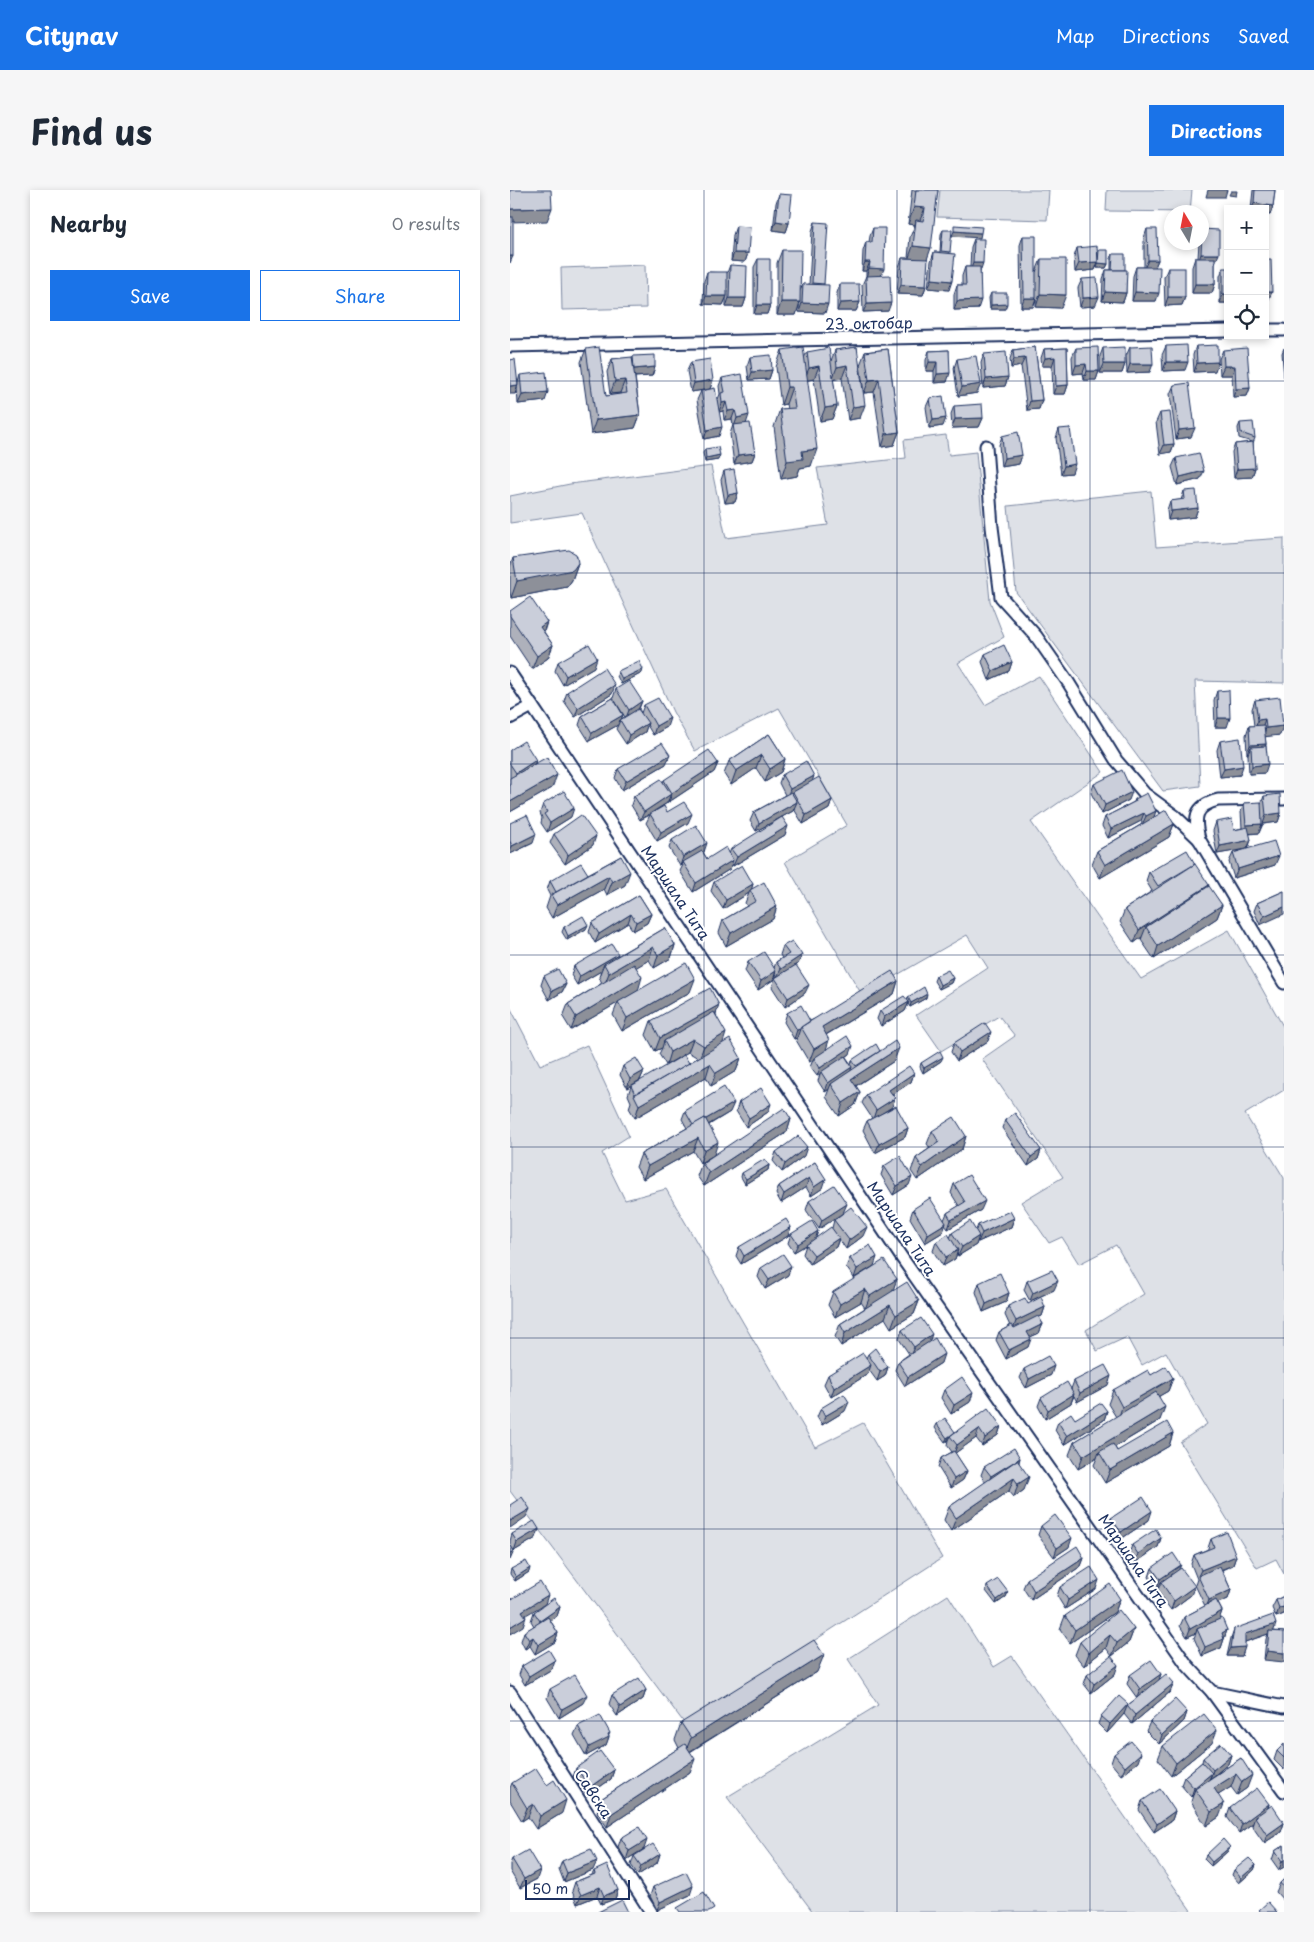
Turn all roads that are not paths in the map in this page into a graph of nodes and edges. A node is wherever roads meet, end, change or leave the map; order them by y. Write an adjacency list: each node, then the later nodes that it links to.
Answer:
1 (1269, 330): 2 (street)
2 (1284, 330)
3 (1224, 331): 4 (street, 23. октобар)
4 (510, 346)
5 (986, 446): 10 (street)
6 (510, 673): 7 (street, Маршала Тита)
7 (532, 706): 8 (street); 13 (street, Маршала Тита)
8 (510, 718)
9 (1284, 798): 10 (street)
10 (1199, 839): 11 (street)
11 (1284, 983)
12 (510, 1692): 16 (street, Савска)
13 (1212, 1692): 14 (street); 15 (street, Маршала Тита)
14 (1284, 1707)
15 (1284, 1791)
16 (651, 1912)

